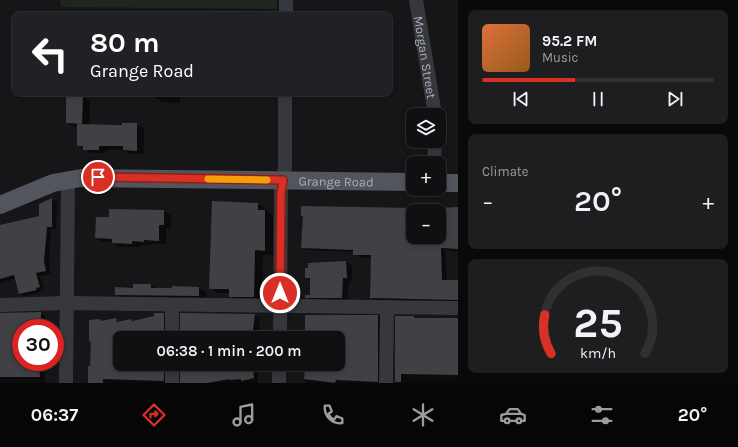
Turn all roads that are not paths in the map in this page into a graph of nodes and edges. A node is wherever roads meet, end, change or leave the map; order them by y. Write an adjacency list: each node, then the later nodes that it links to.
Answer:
1 (286, 0): 3 (street)
2 (416, 0): 5 (street, Morgan Street)
3 (286, 12)
4 (285, 96): 6 (street)
5 (434, 108)
6 (283, 180): 7 (main road, Grange Road); 8 (main road, Grange Road); 15 (street)
7 (63, 181): 11 (main road, Grange Road); 12 (street)
8 (406, 182)
9 (446, 183): 10 (main road)
10 (458, 183)
11 (0, 205)
12 (67, 303): 13 (street); 14 (street); 22 (street)
13 (0, 305)
14 (172, 305): 15 (street); 18 (street)
15 (280, 307): 16 (street); 19 (street)
16 (386, 307): 17 (street); 25 (street)
17 (458, 308)
18 (172, 331)
19 (280, 331)
20 (172, 371): 23 (street)
21 (280, 371): 24 (street)
22 (66, 383)
23 (172, 383)
24 (279, 383)
25 (386, 383)

